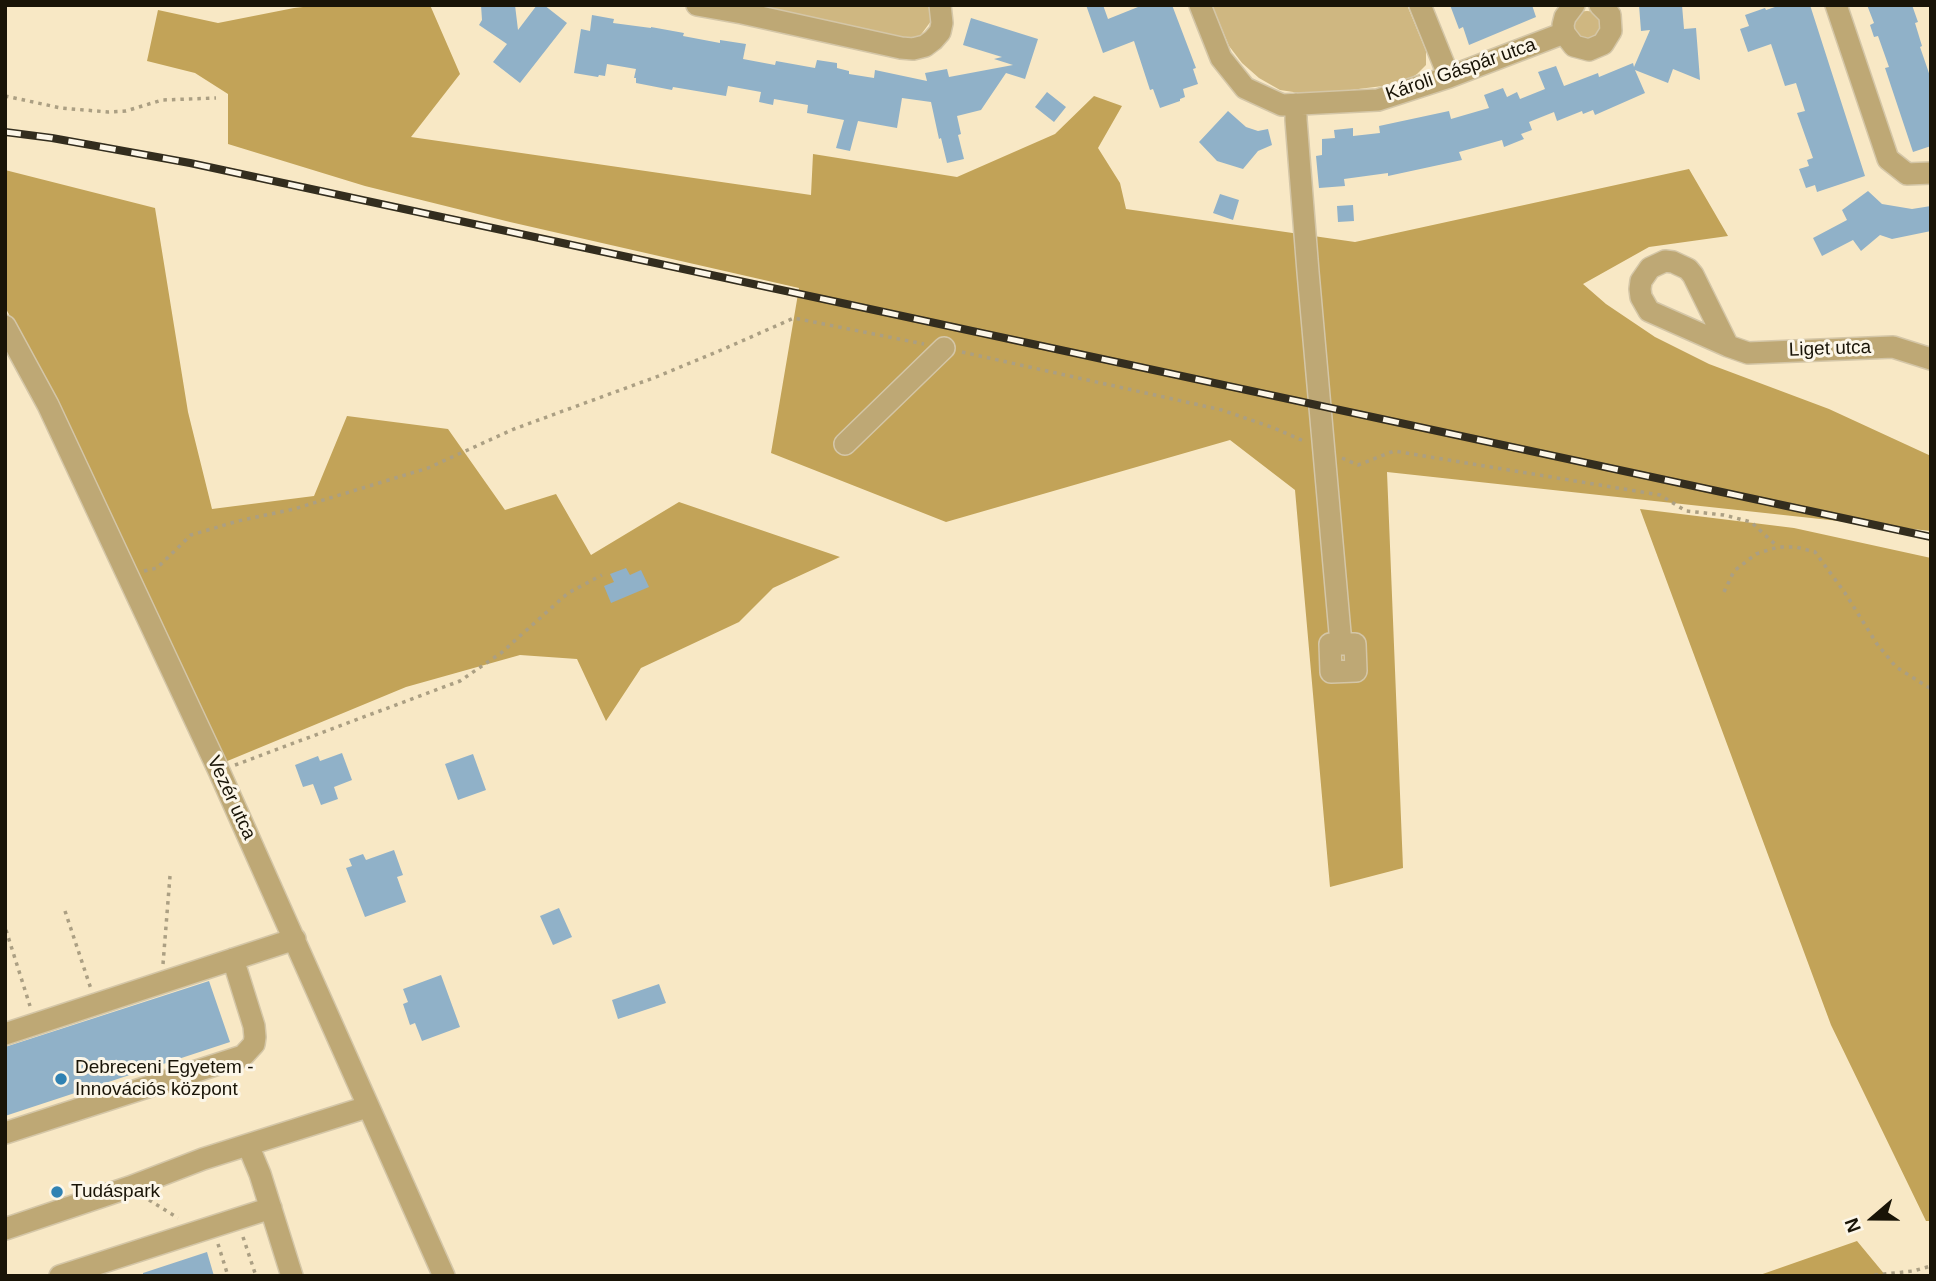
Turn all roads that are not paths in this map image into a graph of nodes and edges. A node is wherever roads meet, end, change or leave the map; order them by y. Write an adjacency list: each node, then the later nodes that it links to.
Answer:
1 (696, 5): 8 (street)
2 (940, 5): 8 (street)
3 (1200, 5): 11 (street, Károli Gáspár utca)
4 (1420, 5): 10 (street)
5 (1574, 5): 9 (street)
6 (1600, 5): 9 (street)
7 (1836, 5): 12 (street)
8 (741, 9)
9 (1564, 33): 10 (street, Károli Gáspár utca)
10 (1449, 77): 11 (street, Károli Gáspár utca)
11 (1296, 104): 18 (street)
12 (1931, 173)
13 (5, 326): 19 (street, Vezér utca)
14 (1728, 346): 16 (street, Liget utca)
15 (944, 348): 17 (street)
16 (1931, 359)
17 (845, 444)
18 (1341, 644)
19 (295, 939): 20 (street); 22 (street, Vezér utca)
20 (233, 959): 21 (street); 23 (street)
21 (5, 1034)
22 (367, 1107): 24 (street); 29 (street, Vezér utca)
23 (5, 1133)
24 (248, 1145): 25 (street); 26 (street)
25 (271, 1208): 27 (street); 28 (street)
26 (5, 1229)
27 (60, 1276)
28 (292, 1276)
29 (444, 1276)

